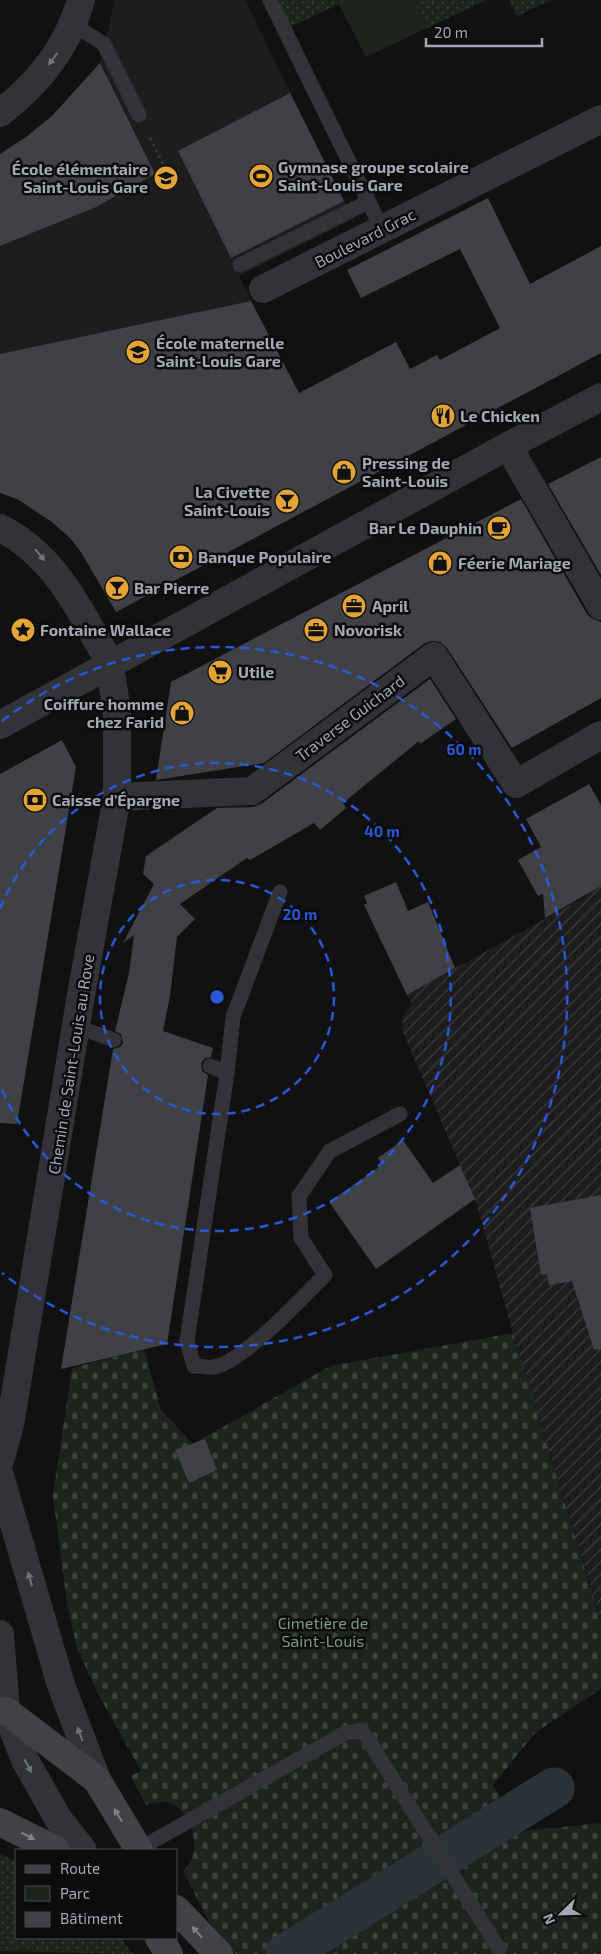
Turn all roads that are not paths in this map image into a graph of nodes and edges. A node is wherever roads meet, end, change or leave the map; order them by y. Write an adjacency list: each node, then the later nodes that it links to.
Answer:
1 (270, 0): 6 (lane)
2 (77, 13): 3 (street, one-way to 3); 4 (lane)
3 (0, 114)
4 (139, 115)
5 (601, 119): 7 (street, Boulevard Grac)
6 (368, 202): 7 (lane); 8 (lane)
7 (382, 229): 9 (street, Boulevard Grac)
8 (240, 265)
9 (263, 289)
10 (601, 397): 11 (street)
11 (508, 446): 13 (street); 14 (street)
12 (0, 528): 14 (street, one-way to 14)
13 (601, 606)
14 (110, 664): 15 (street); 17 (street, Chemin de Saint-Louis au Rove)
15 (0, 725)
16 (601, 735): 17 (street, Traverse Guichard)
17 (117, 797): 19 (street, Chemin de Saint-Louis au Rove)
18 (280, 892): 22 (lane)
19 (78, 1027): 20 (lane); 24 (street, Chemin de Saint-Louis au Rove)
20 (114, 1040)
21 (210, 1066): 22 (lane)
22 (227, 1073): 23 (lane)
23 (400, 1114)
24 (2, 1449)
25 (0, 1476): 28 (street, one-way to 25)
26 (0, 1634): 27 (street)
27 (3, 1711): 28 (main road); 31 (street, one-way to 31)
28 (97, 1780): 32 (main road, one-way to 28)
29 (0, 1822): 30 (main road, one-way to 30)
30 (54, 1849)
31 (83, 1849)
32 (138, 1849)
33 (141, 1849): 36 (lane)
34 (178, 1911): 38 (main road, one-way to 34)
35 (160, 1939): 37 (main road)
36 (499, 1948)
37 (169, 1954)
38 (219, 1954)

